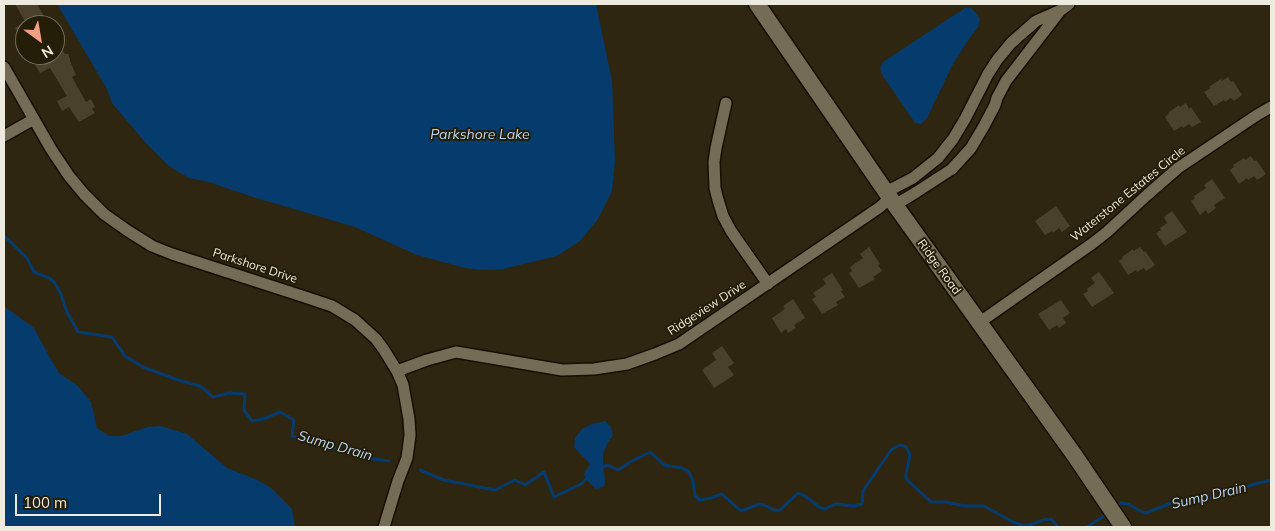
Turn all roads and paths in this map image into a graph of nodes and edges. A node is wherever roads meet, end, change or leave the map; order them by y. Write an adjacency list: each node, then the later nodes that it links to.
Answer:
1 (757, 4): 10 (street, Ridge Road)
2 (1065, 7): 4 (street); 5 (street)
3 (4, 67): 8 (street, Parkshore Drive)
4 (980, 88): 5 (street); 10 (street)
5 (997, 98): 10 (street)
6 (726, 104): 11 (street)
7 (1271, 107): 12 (street, Waterstone Estates Circle)
8 (34, 119): 9 (street); 13 (street, Parkshore Drive)
9 (4, 136)
10 (890, 199): 11 (street, Ridgeview Drive); 12 (street, Ridge Road)
11 (768, 284): 13 (street, Ridgeview Drive)
12 (980, 322): 15 (street, Ridge Road)
13 (397, 371): 14 (street, Parkshore Drive)
14 (384, 527)
15 (1123, 527)

